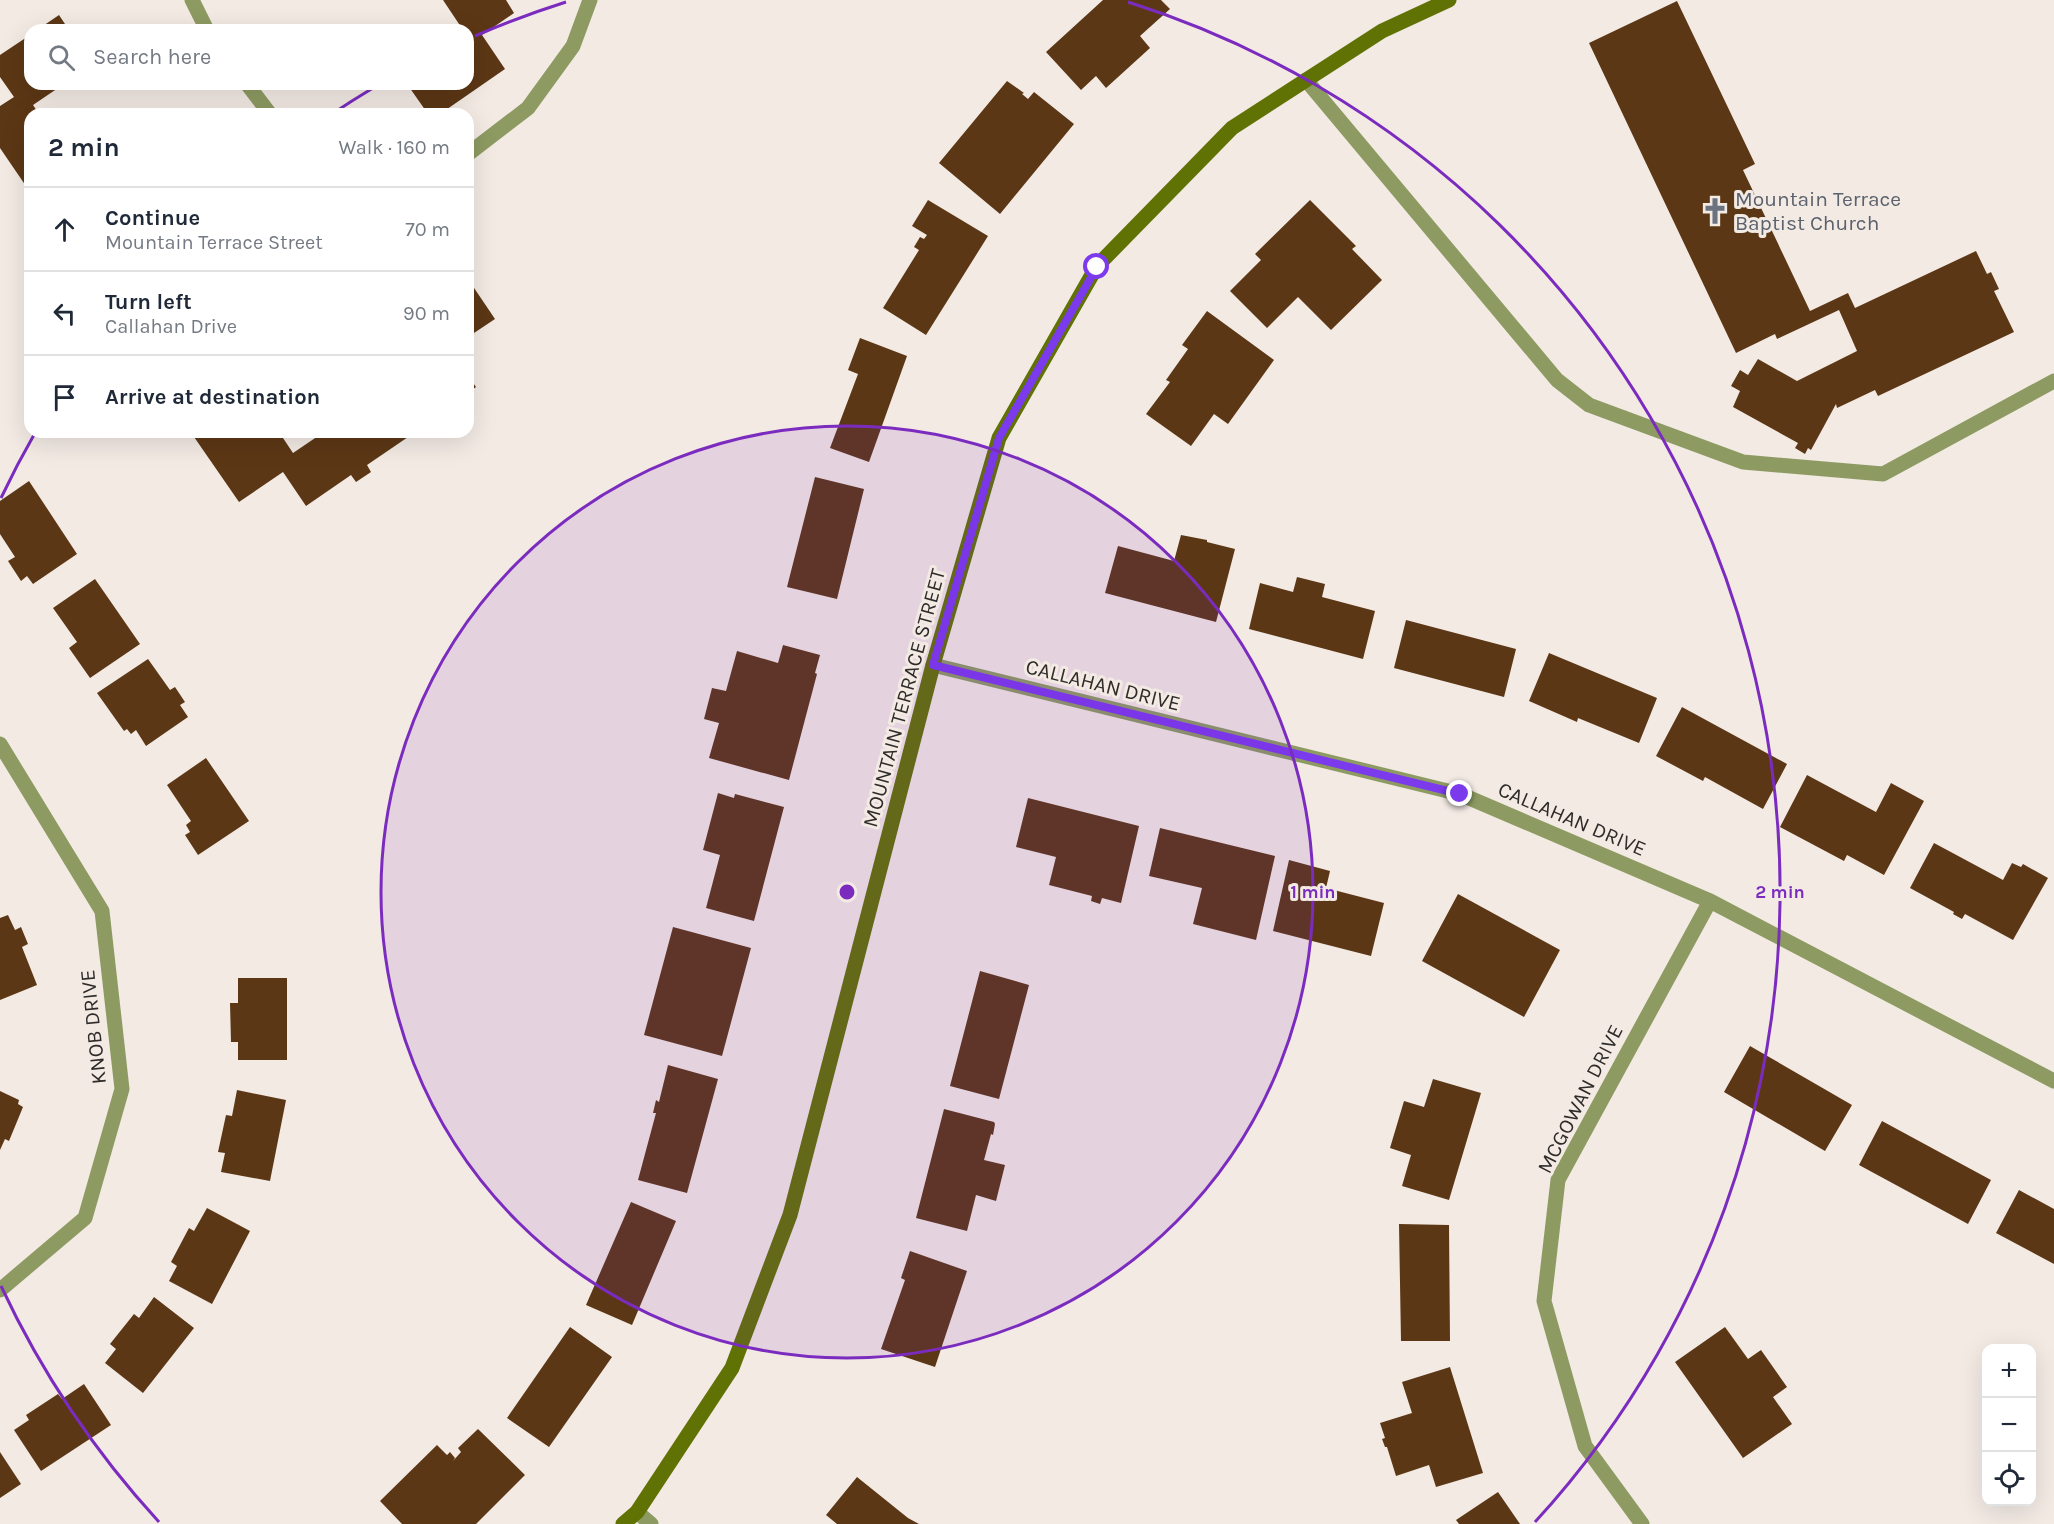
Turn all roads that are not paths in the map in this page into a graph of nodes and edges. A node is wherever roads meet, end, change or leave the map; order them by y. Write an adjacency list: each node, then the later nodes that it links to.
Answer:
1 (192, 0): 4 (street)
2 (590, 0): 8 (street)
3 (1449, 0): 5 (street, MOUNTAIN TERRACE STREET)
4 (204, 24)
5 (1306, 80): 9 (street); 10 (street, MOUNTAIN TERRACE STREET)
6 (252, 90): 7 (street)
7 (265, 108)
8 (474, 149)
9 (2054, 381)
10 (933, 665): 12 (street, CALLAHAN DRIVE); 15 (street, MOUNTAIN TERRACE STREET)
11 (0, 744): 14 (street, KNOB DRIVE)
12 (1710, 901): 13 (street, CALLAHAN DRIVE); 18 (street, MCGOWAN DRIVE)
13 (2054, 1081)
14 (0, 1290)
15 (637, 1512): 16 (street, MOUNTAIN TERRACE STREET); 17 (street)
16 (623, 1524)
17 (651, 1524)
18 (1642, 1524)

